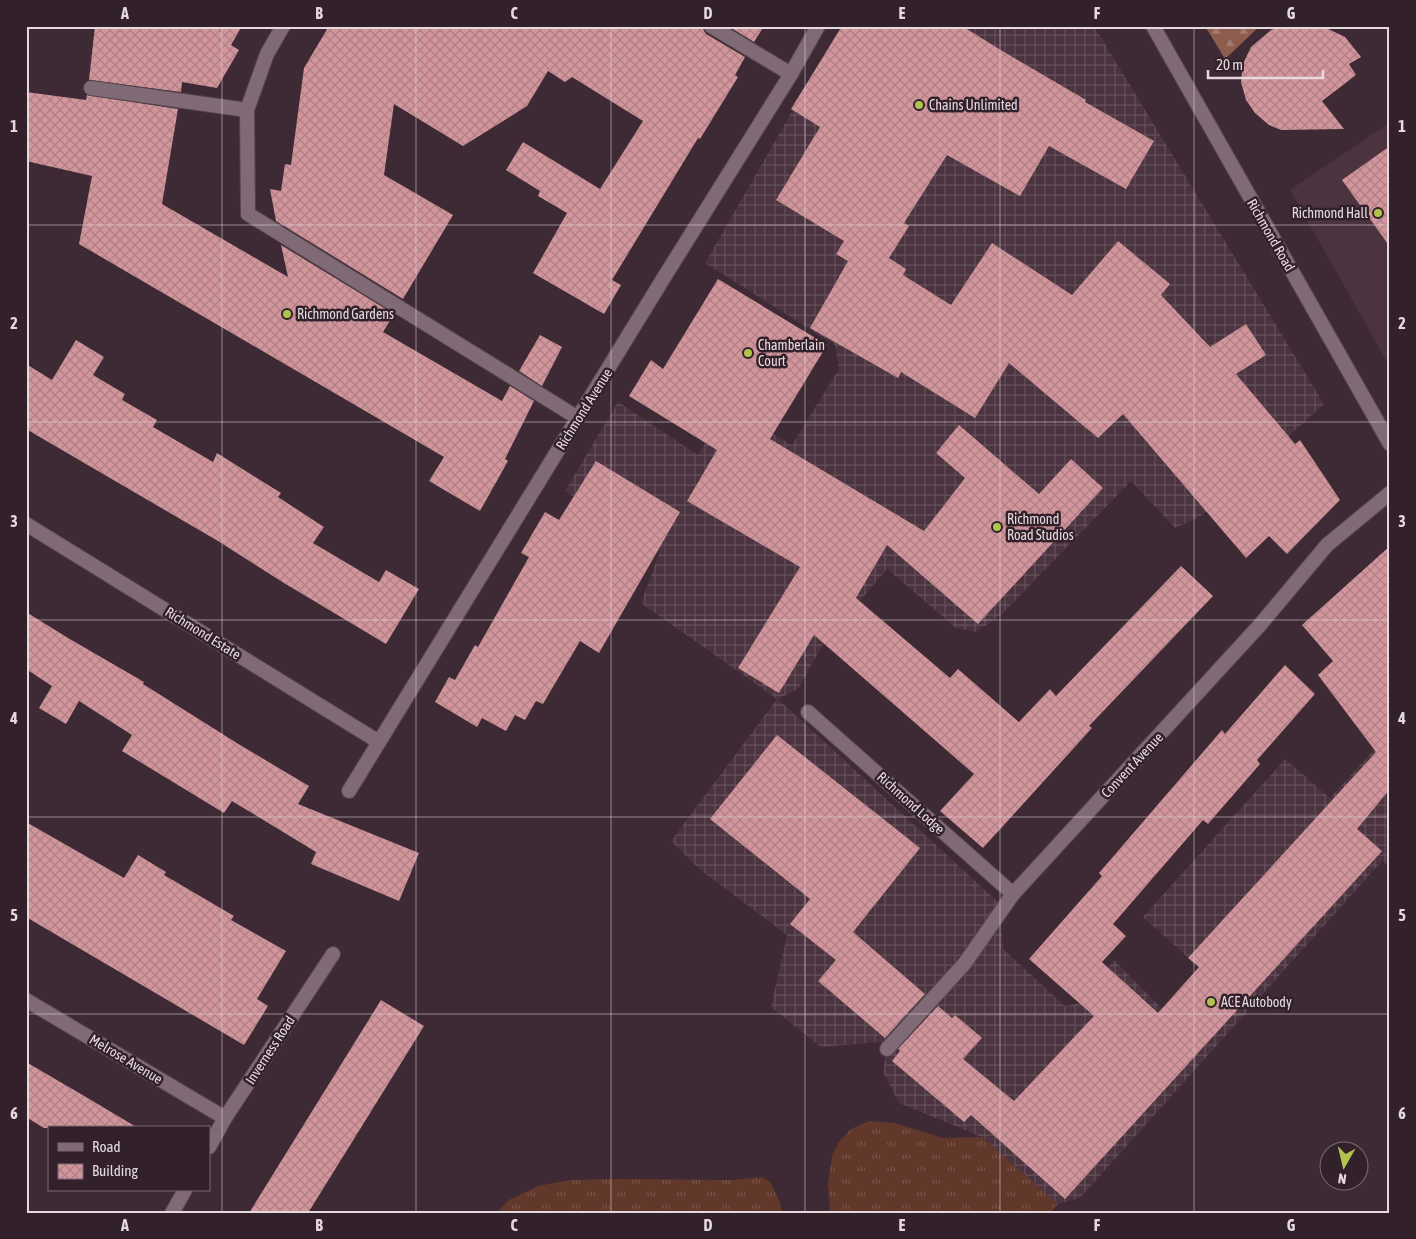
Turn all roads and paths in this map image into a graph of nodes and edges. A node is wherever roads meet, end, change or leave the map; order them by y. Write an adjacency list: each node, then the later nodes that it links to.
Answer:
1 (283, 26): 7 (street)
2 (710, 26): 5 (street)
3 (818, 26): 5 (street, Richmond Avenue)
4 (1153, 26): 9 (street, Richmond Road)
5 (791, 74): 8 (street, Richmond Avenue)
6 (91, 88): 7 (street)
7 (247, 110): 8 (street)
8 (578, 418): 13 (street, Richmond Avenue)
9 (1390, 444)
10 (1390, 493): 15 (street, Convent Avenue)
11 (26, 524): 13 (street, Richmond Estate)
12 (808, 712): 15 (street, Richmond Lodge)
13 (379, 742): 14 (street, Richmond Avenue)
14 (349, 791)
15 (1013, 894): 18 (street, Convent Avenue)
16 (333, 954): 19 (street, Inverness Road)
17 (26, 1000): 19 (street, Melrose Avenue)
18 (887, 1049)
19 (225, 1118): 20 (street, Inverness Road)
20 (210, 1146)
21 (183, 1192): 22 (street)
22 (172, 1213)

